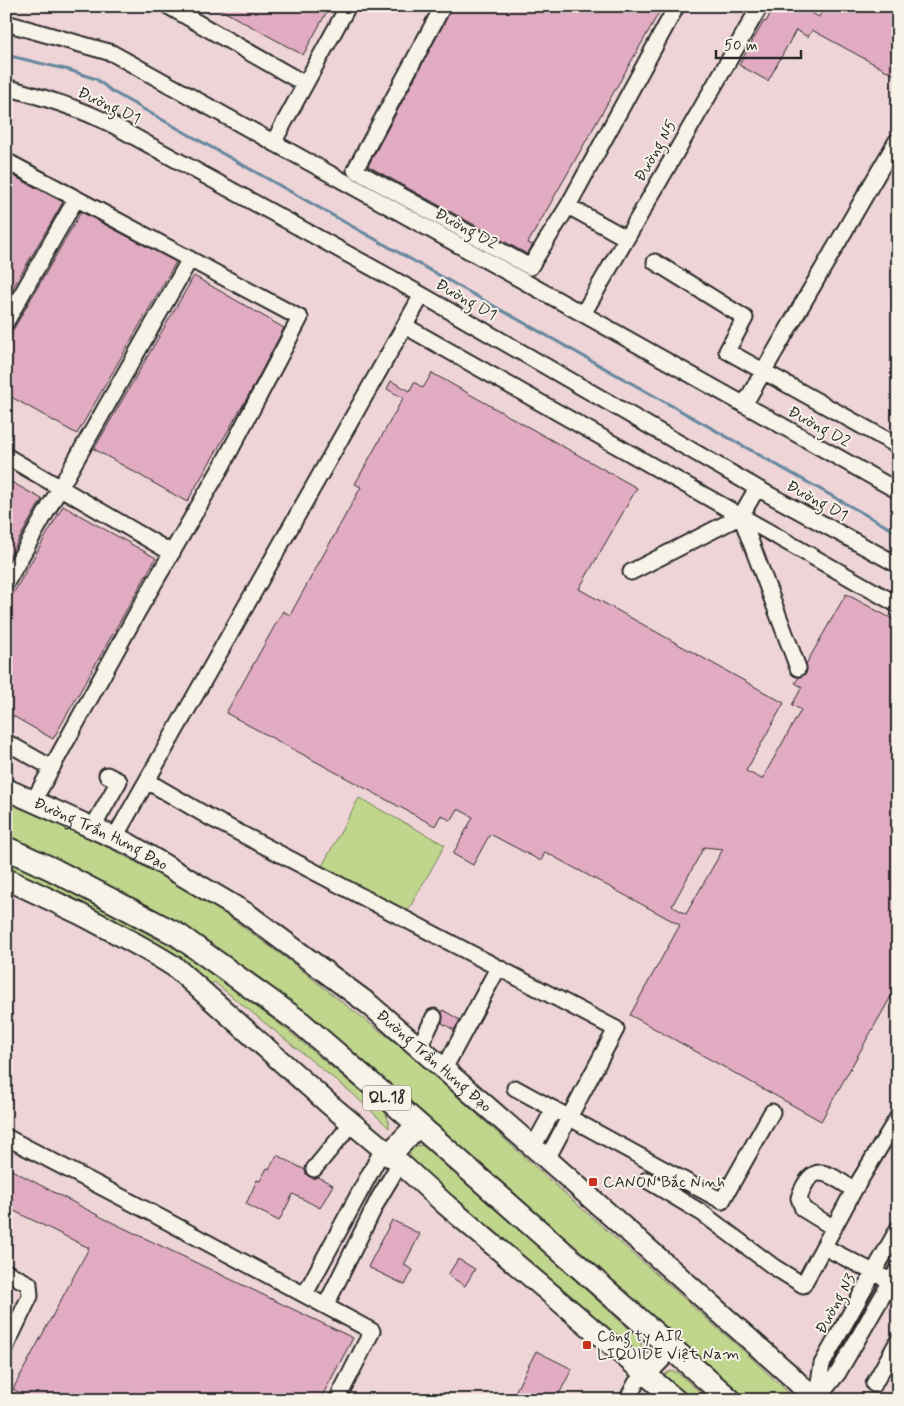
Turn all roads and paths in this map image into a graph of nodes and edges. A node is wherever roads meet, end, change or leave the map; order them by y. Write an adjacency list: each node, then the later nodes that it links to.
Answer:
1 (168, 6): 7 (street)
2 (348, 6): 7 (street)
3 (443, 6): 13 (street)
4 (670, 6): 13 (street)
5 (760, 6): 14 (street, Đường N5)
6 (6, 23): 10 (street, Đường D2)
7 (305, 84): 10 (street)
8 (6, 87): 17 (street, Đường D1)
9 (896, 142): 21 (street)
10 (273, 143): 18 (street, Đường D2)
11 (6, 161): 12 (street)
12 (76, 199): 15 (street); 19 (street)
13 (568, 206): 14 (street)
14 (626, 238): 18 (street, Đường N5)
15 (190, 260): 25 (street); 29 (street)
16 (655, 262): 21 (street)
17 (422, 295): 20 (street); 26 (street, Đường D1)
18 (583, 314): 22 (street, Đường D2)
19 (6, 322)
20 (405, 326): 28 (street); 38 (street)
21 (763, 371): 22 (street); 23 (street)
22 (744, 405): 27 (street, Đường D2)
23 (898, 446)
24 (6, 456): 25 (street)
25 (61, 488): 29 (street); 32 (street)
26 (757, 488): 28 (street); 30 (street, Đường D1)
27 (898, 491)
28 (741, 516): 31 (street); 33 (street); 34 (street)
29 (172, 553): 36 (street)
30 (898, 565)
31 (630, 572)
32 (6, 583)
33 (898, 605)
34 (798, 668)
35 (6, 742): 36 (street)
36 (52, 768): 40 (street)
37 (107, 775): 41 (street)
38 (147, 781): 42 (street); 45 (street)
39 (6, 789): 40 (main road, Đường Trần Hưng Đạo)
40 (34, 800): 41 (main road, Đường Trần Hưng Đạo)
41 (92, 827): 42 (main road, Đường Trần Hưng Đạo)
42 (115, 837): 47 (main road, Đường Trần Hưng Đạo)
43 (6, 848): 55 (highway, QL.18)
44 (6, 879): 54 (main road)
45 (498, 968): 48 (street); 52 (street)
46 (434, 1017): 47 (street)
47 (419, 1048): 48 (main road, Đường Trần Hưng Đạo)
48 (444, 1069): 57 (main road, Đường Trần Hưng Đạo)
49 (515, 1088): 50 (street)
50 (554, 1109): 52 (street); 57 (street)
51 (772, 1112): 52 (street)
52 (569, 1118): 57 (street)
53 (898, 1118): 61 (street)
54 (352, 1123): 58 (main road); 59 (street)
55 (418, 1125): 58 (highway); 72 (highway, QL.18)
56 (6, 1137): 68 (street)
57 (540, 1153): 79 (main road, Đường Trần Hưng Đạo)
58 (391, 1156): 68 (street); 69 (street); 73 (main road)
59 (314, 1169)
60 (647, 1180): 64 (street)
61 (854, 1190): 62 (street); 62 (street)
62 (834, 1228): 64 (street)
63 (898, 1229): 66 (street, Đường N3)
64 (824, 1247): 66 (street)
65 (6, 1272): 71 (street)
66 (874, 1272): 67 (street); 79 (street, Đường N3)
67 (894, 1275): 79 (street)
68 (305, 1294): 69 (street)
69 (326, 1305): 75 (street)
70 (898, 1341): 74 (street)
71 (6, 1346)
72 (670, 1347): 73 (highway); 78 (highway, QL.18)
73 (645, 1374): 76 (street); 77 (main road)
74 (874, 1384)
75 (338, 1400)
76 (627, 1400)
77 (676, 1400)
78 (730, 1400)
79 (815, 1400)

